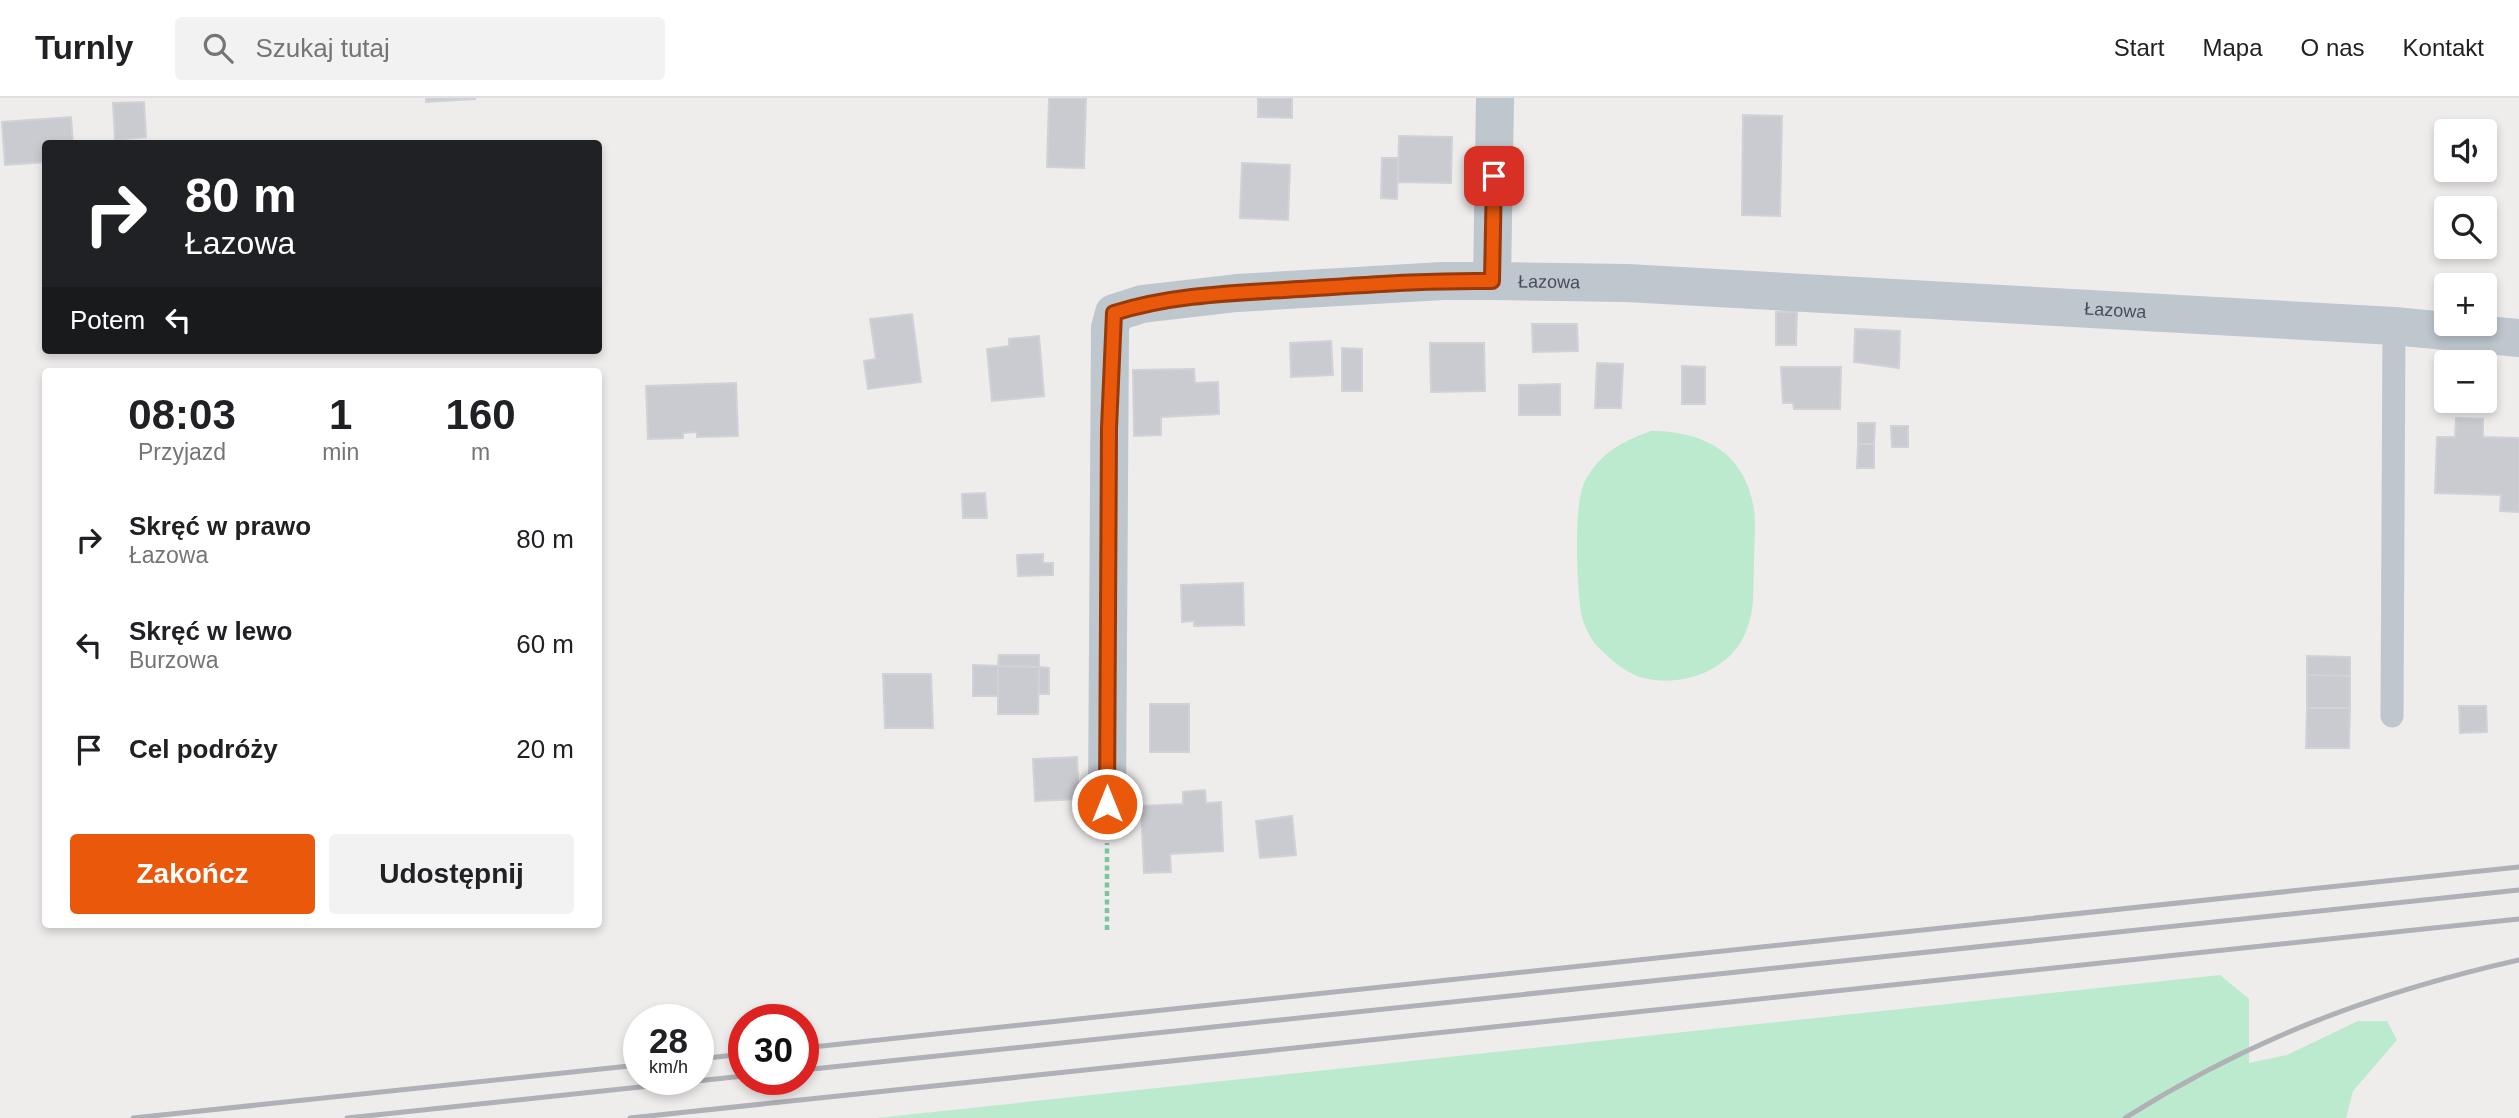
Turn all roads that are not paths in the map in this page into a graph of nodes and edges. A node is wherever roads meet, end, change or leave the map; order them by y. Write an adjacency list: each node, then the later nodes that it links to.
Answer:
1 (1495, 98): 2 (street)
2 (1492, 281): 3 (street, Łazowa); 6 (street, Łazowa)
3 (2394, 326): 4 (street, Łazowa); 5 (lane)
4 (2519, 338)
5 (2392, 716)
6 (1107, 804)

